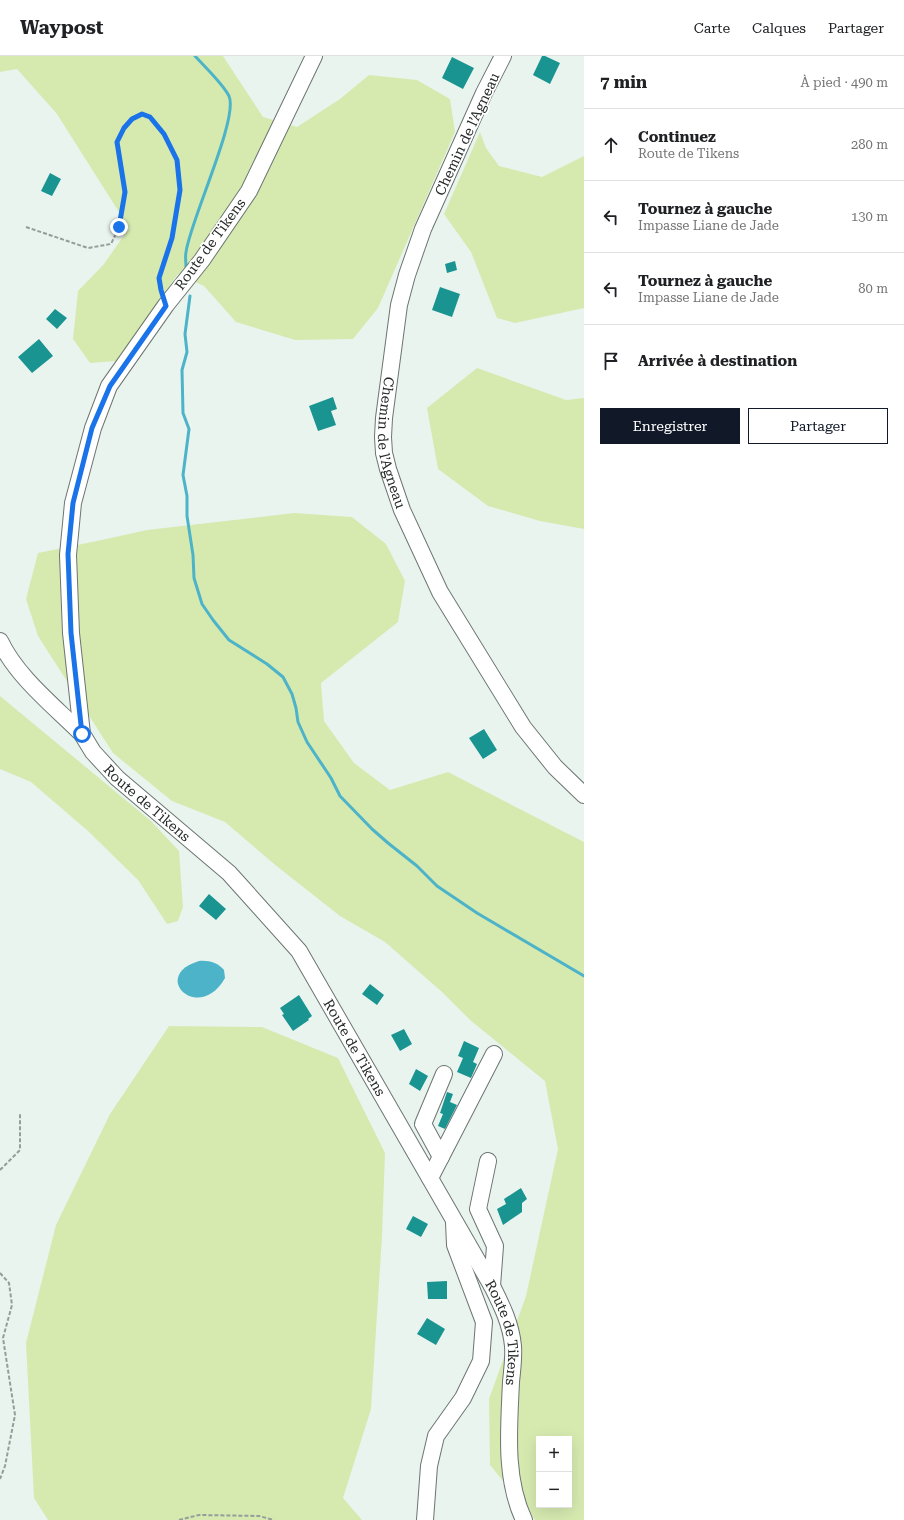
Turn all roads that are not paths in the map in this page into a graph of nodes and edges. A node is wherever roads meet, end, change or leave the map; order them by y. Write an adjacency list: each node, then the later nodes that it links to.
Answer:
1 (314, 56): 4 (street, Route de Tikens)
2 (503, 56): 5 (street, Chemin de l’Agneau)
3 (0, 642): 4 (street)
4 (82, 734): 10 (street, Route de Tikens)
5 (584, 795)
6 (494, 1054): 8 (street)
7 (444, 1074): 8 (street)
8 (441, 1157): 10 (street)
9 (488, 1161): 12 (street)
10 (430, 1178): 11 (street, Route de Tikens)
11 (454, 1220): 12 (street, Route de Tikens); 13 (street)
12 (492, 1286): 14 (street, Route de Tikens)
13 (425, 1520)
14 (524, 1520)

